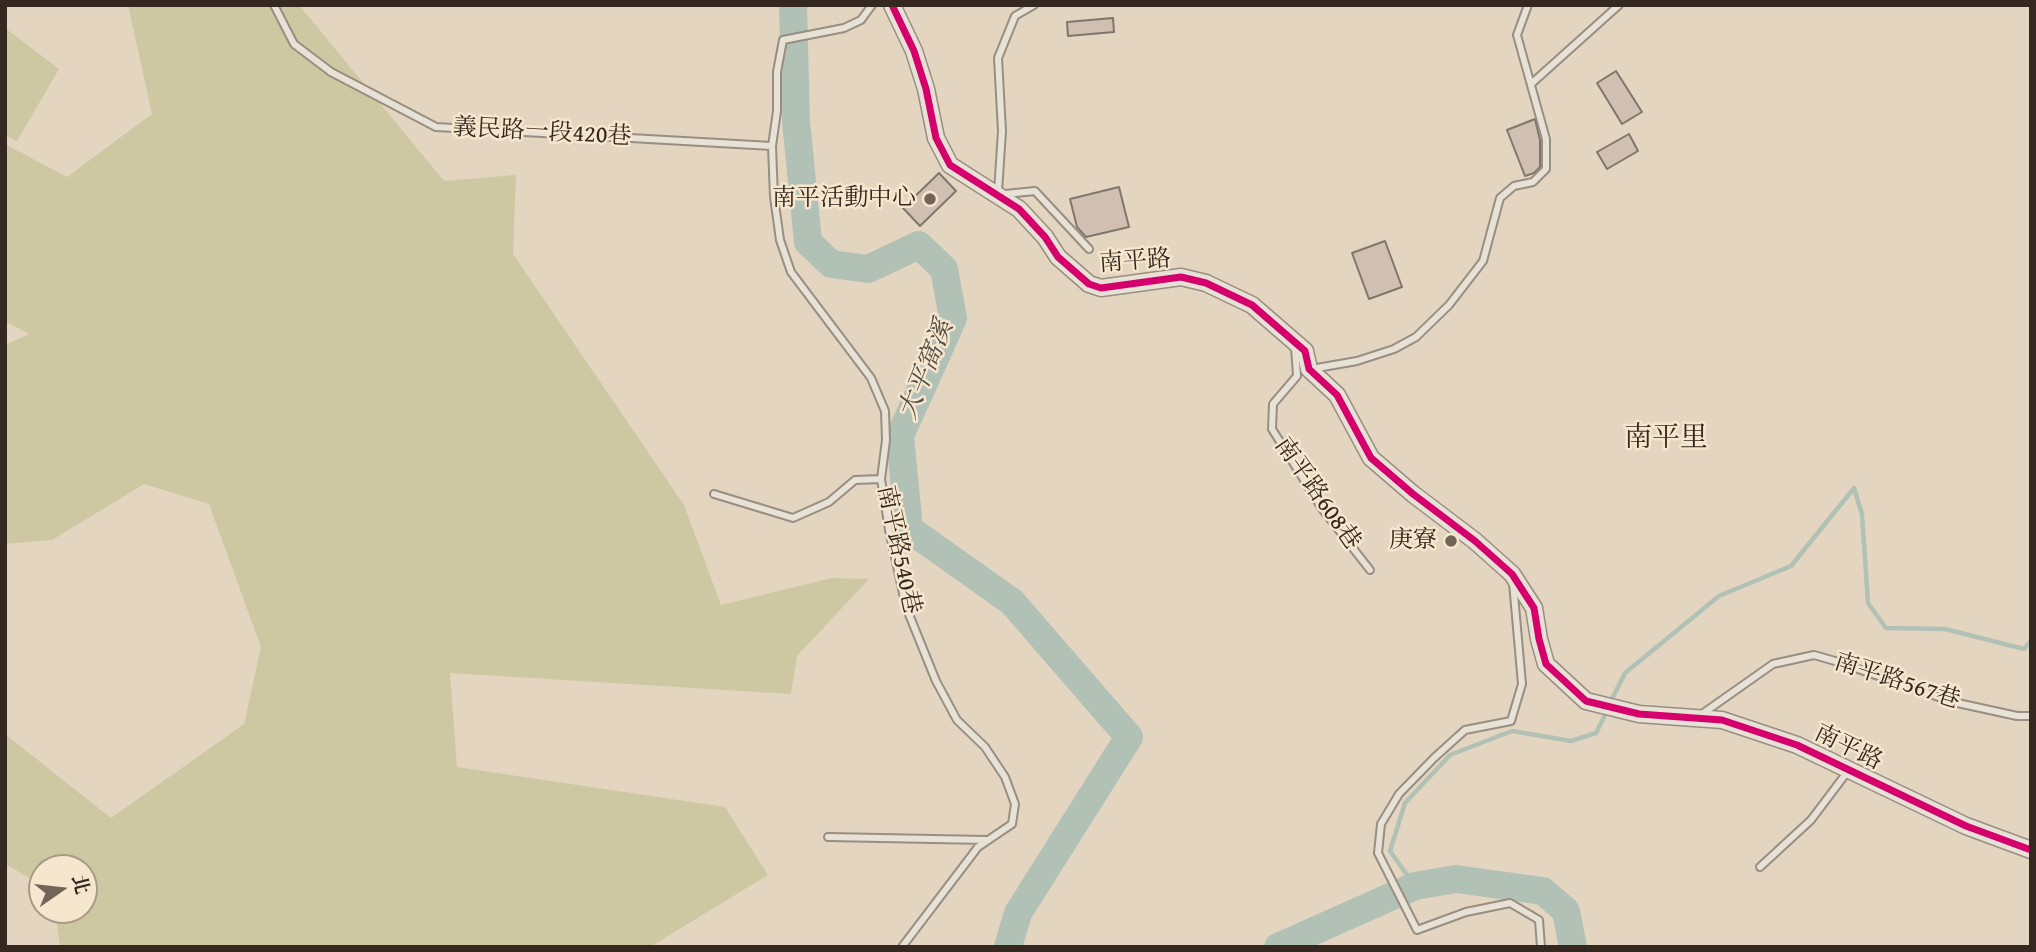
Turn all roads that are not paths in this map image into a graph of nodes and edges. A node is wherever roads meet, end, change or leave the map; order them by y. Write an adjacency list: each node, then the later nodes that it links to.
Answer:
1 (274, 5): 8 (lane, 義民路一段420巷)
2 (872, 5): 8 (lane, 南平路540巷)
3 (892, 5): 9 (street, 南平路)
4 (1034, 5): 9 (lane)
5 (1528, 5): 7 (lane)
6 (1619, 5): 7 (lane)
7 (1531, 84): 12 (lane)
8 (772, 146): 13 (lane, 南平路540巷)
9 (997, 195): 10 (lane); 11 (street, 南平路)
10 (1090, 249)
11 (1294, 341): 12 (street, 南平路); 15 (lane, 南平路608巷)
12 (1309, 369): 16 (street, 南平路)
13 (881, 479): 14 (lane); 21 (lane, 南平路540巷)
14 (714, 494)
15 (1370, 570)
16 (1512, 574): 18 (street, 南平路); 25 (lane)
17 (2031, 716): 18 (lane, 南平路567巷)
18 (1696, 718): 19 (street, 南平路)
19 (1849, 770): 22 (street, 南平路); 23 (lane)
20 (828, 837): 21 (lane)
21 (988, 840): 24 (lane, 南平路540巷)
22 (2031, 849)
23 (1760, 867)
24 (902, 947)
25 (1541, 947)

